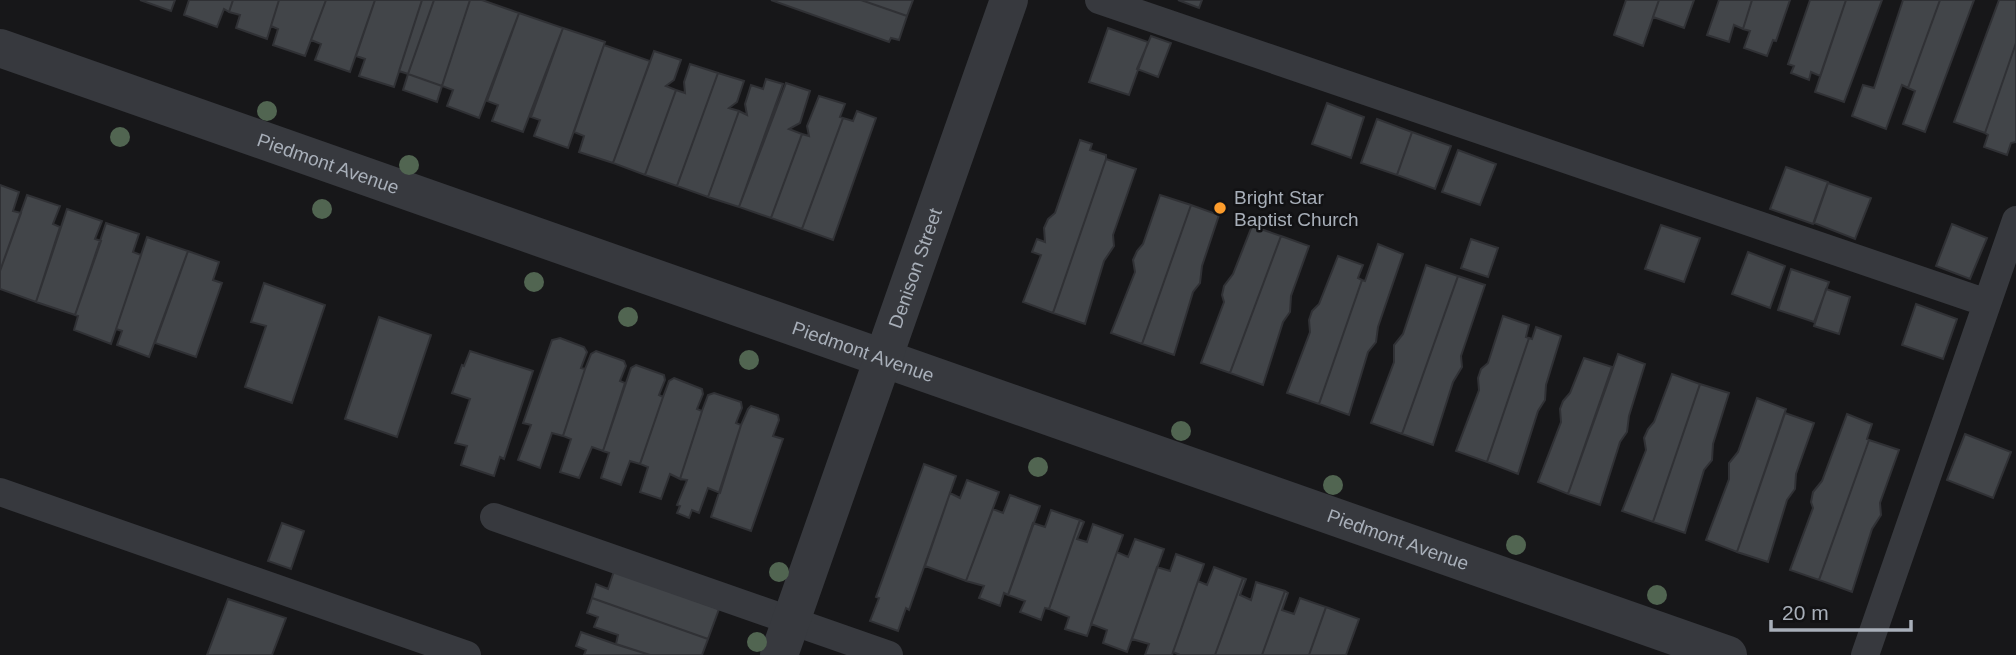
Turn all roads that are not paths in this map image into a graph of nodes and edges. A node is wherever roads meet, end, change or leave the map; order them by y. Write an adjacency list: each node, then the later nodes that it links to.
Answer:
1 (1009, 0): 6 (street, Denison Street)
2 (1099, 0): 5 (lane)
3 (0, 48): 6 (street, Piedmont Avenue)
4 (2016, 220): 5 (lane)
5 (1987, 303): 13 (lane)
6 (884, 359): 9 (street, Denison Street); 12 (street, Piedmont Avenue)
7 (0, 492): 10 (lane)
8 (494, 517): 9 (lane)
9 (785, 638): 11 (lane)
10 (467, 655)
11 (889, 655)
12 (1728, 655)
13 (1865, 655)

